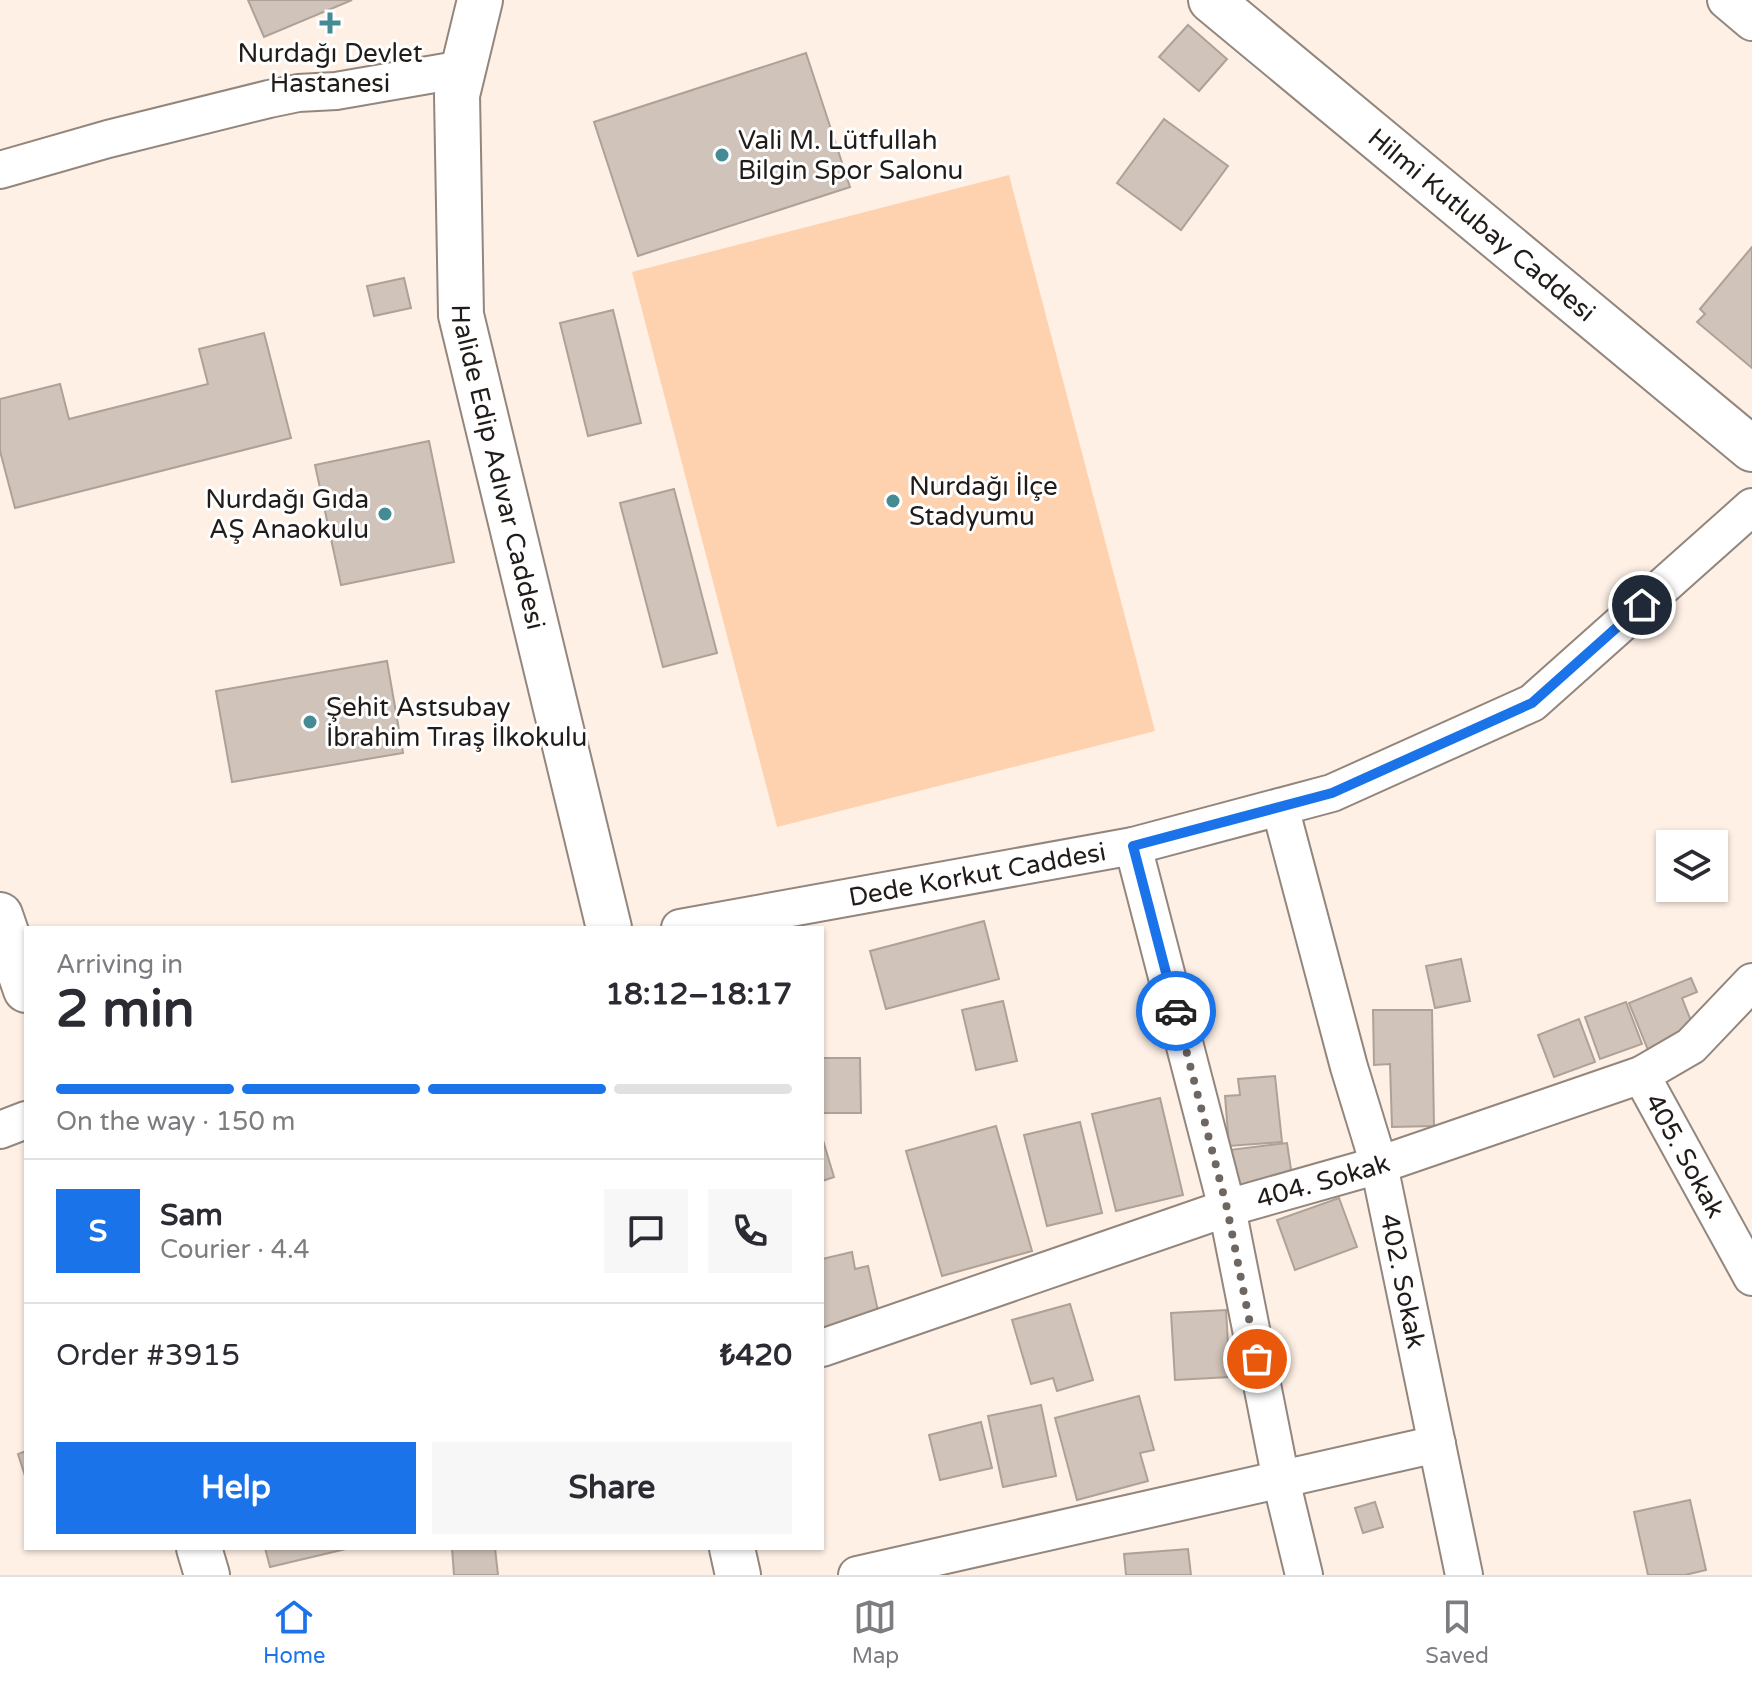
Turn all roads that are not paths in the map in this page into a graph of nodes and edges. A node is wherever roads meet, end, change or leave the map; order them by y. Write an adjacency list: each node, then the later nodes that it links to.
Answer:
1 (480, 0): 5 (street, Halide Edip Adıvar Caddesi)
2 (1211, 0): 7 (street, Hilmi Kutlubay Caddesi)
3 (1726, 0): 4 (street)
4 (1752, 22)
5 (463, 69): 6 (street); 12 (street, Halide Edip Adıvar Caddesi)
6 (0, 170)
7 (1752, 449)
8 (1752, 507): 9 (street, Dede Korkut Caddesi)
9 (1280, 807): 10 (street, Dede Korkut Caddesi); 19 (street, 402. Sokak)
10 (1133, 846): 13 (street, Dede Korkut Caddesi); 20 (street)
11 (0, 915): 15 (street)
12 (609, 926)
13 (691, 926)
14 (1752, 982): 16 (street, 404. Sokak)
15 (24, 984)
16 (1641, 1075): 19 (street, 404. Sokak); 21 (street, 405. Sokak)
17 (24, 1121): 18 (street)
18 (0, 1130)
19 (1379, 1165): 20 (street, 404. Sokak); 23 (street, 402. Sokak)
20 (1227, 1208): 22 (street, 404. Sokak); 24 (street)
21 (1752, 1277)
22 (824, 1347)
23 (1437, 1444): 24 (street); 31 (street, 402. Sokak)
24 (1281, 1480): 29 (street); 30 (street)
25 (200, 1550): 27 (street)
26 (732, 1550): 28 (street)
27 (207, 1575)
28 (738, 1575)
29 (857, 1575)
30 (1304, 1575)
31 (1464, 1575)

